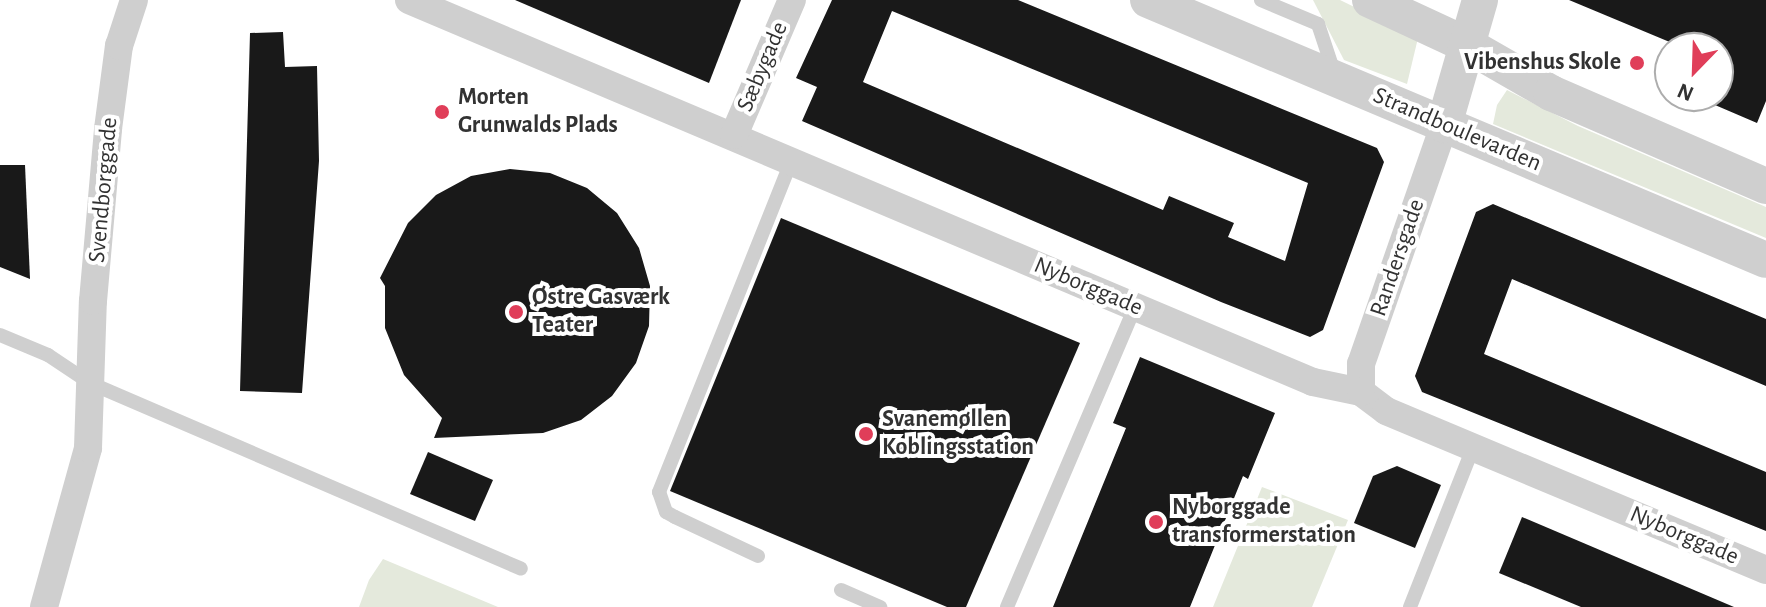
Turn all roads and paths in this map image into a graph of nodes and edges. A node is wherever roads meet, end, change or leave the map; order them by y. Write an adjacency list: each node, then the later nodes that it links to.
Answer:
1 (134, 0): 17 (street, Svendborggade)
2 (409, 0): 11 (street, Nyborggade)
3 (792, 0): 11 (street, Sæbygade)
4 (1148, 0): 9 (street, Strandboulevarden)
5 (1261, 0): 9 (lane)
6 (1370, 0): 8 (street)
7 (1480, 0): 8 (street)
8 (1469, 46): 10 (street); 13 (street)
9 (1337, 80): 10 (street, Strandboulevarden)
10 (1444, 125): 14 (street, Strandboulevarden); 18 (street, Randersgade)
11 (734, 135): 12 (street, Nyborggade)
12 (792, 159): 15 (street, Nyborggade); 20 (lane)
13 (1766, 186)
14 (1766, 260)
15 (1135, 307): 18 (street, Nyborggade); 26 (lane)
16 (0, 335): 17 (lane)
17 (90, 383): 21 (lane); 24 (street, Svendborggade)
18 (1361, 392): 19 (street, Nyborggade)
19 (1473, 448): 22 (street, Nyborggade); 27 (lane)
20 (758, 556)
21 (521, 569)
22 (1766, 570)
23 (841, 590): 25 (lane)
24 (44, 607)
25 (880, 607)
26 (1007, 607)
27 (1410, 607)

